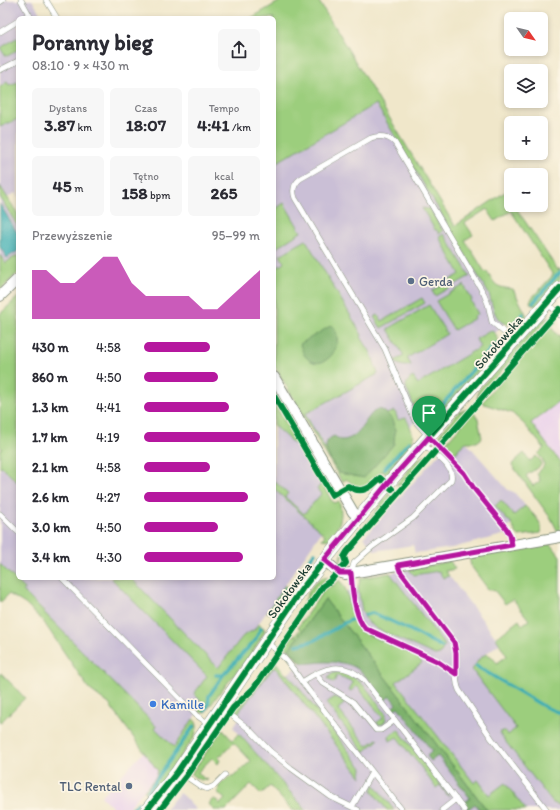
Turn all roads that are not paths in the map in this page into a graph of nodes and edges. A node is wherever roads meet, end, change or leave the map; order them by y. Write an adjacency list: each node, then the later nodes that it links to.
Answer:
1 (3, 0): 4 (lane)
2 (20, 0): 5 (lane)
3 (46, 0): 6 (lane)
4 (0, 2)
5 (30, 16)
6 (56, 16)
7 (16, 22): 8 (lane)
8 (0, 32)
9 (16, 63): 10 (lane)
10 (0, 70)
11 (16, 281): 13 (street)
12 (560, 288): 14 (street, Sokołowska)
13 (0, 296)
14 (547, 303): 15 (lane); 16 (street, Sokołowska)
15 (560, 315)
16 (514, 340): 18 (street, Sokołowska); 18 (lane)
17 (276, 380): 20 (street)
18 (426, 441): 20 (street, Sokołowska); 23 (lane); 26 (lane)
19 (0, 514): 21 (lane)
20 (358, 518): 24 (street, Sokołowska)
21 (16, 530)
22 (560, 537): 23 (street)
23 (512, 545): 25 (street)
24 (324, 560): 26 (street); 28 (street, Sokołowska)
25 (398, 565): 26 (street); 30 (lane)
26 (351, 573): 30 (lane)
27 (64, 580): 34 (lane)
28 (266, 642): 31 (lane); 32 (street, Sokołowska)
29 (314, 673): 31 (lane); 33 (lane); 33 (lane)
30 (456, 674): 45 (lane)
31 (302, 682): 36 (lane)
32 (221, 708): 34 (street, Sokołowska); 39 (lane)
33 (395, 720): 38 (lane)
34 (210, 725): 35 (street, Sokołowska)
35 (178, 771): 37 (lane); 40 (street, Sokołowska)
36 (372, 772): 39 (lane); 42 (lane)
37 (225, 775)
38 (456, 799): 43 (lane); 44 (lane)
39 (352, 807): 41 (lane)
40 (147, 810)
41 (358, 810)
42 (402, 810)
43 (442, 810)
44 (464, 810)
45 (547, 810)

